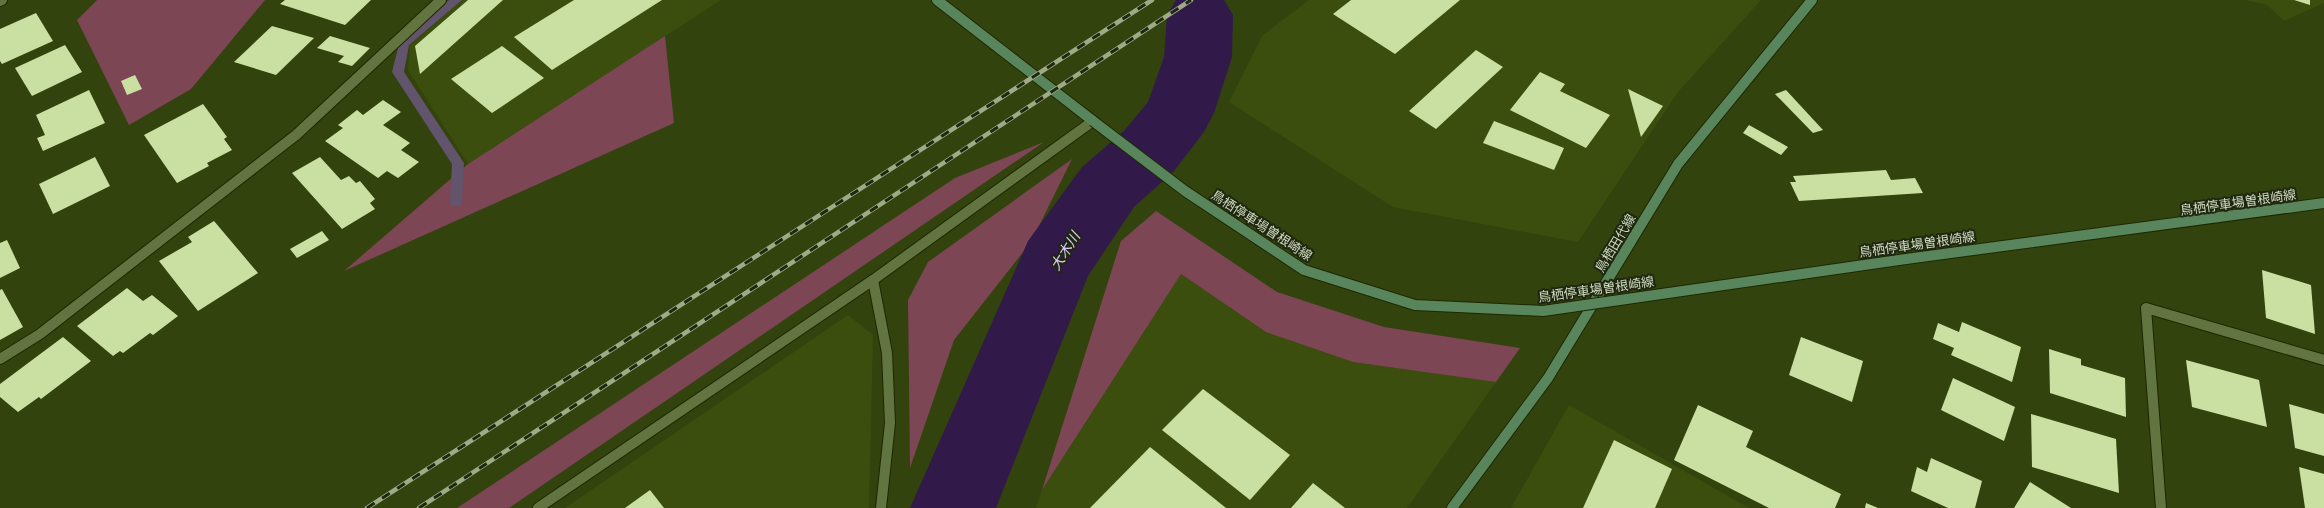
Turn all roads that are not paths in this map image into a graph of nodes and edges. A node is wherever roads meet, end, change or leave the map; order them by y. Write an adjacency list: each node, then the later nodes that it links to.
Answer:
1 (440, 0): 7 (street)
2 (937, 0): 4 (main road, 鳥栖停車場曽根崎線)
3 (1812, 0): 11 (main road, 鳥栖田代線)
4 (1093, 121): 5 (main road, 鳥栖停車場曽根崎線, bridge); 6 (street)
5 (2324, 203)
6 (873, 280): 9 (street); 10 (street)
7 (0, 359)
8 (2324, 360): 12 (street)
9 (538, 508)
10 (881, 508)
11 (1452, 508)
12 (2161, 508)

